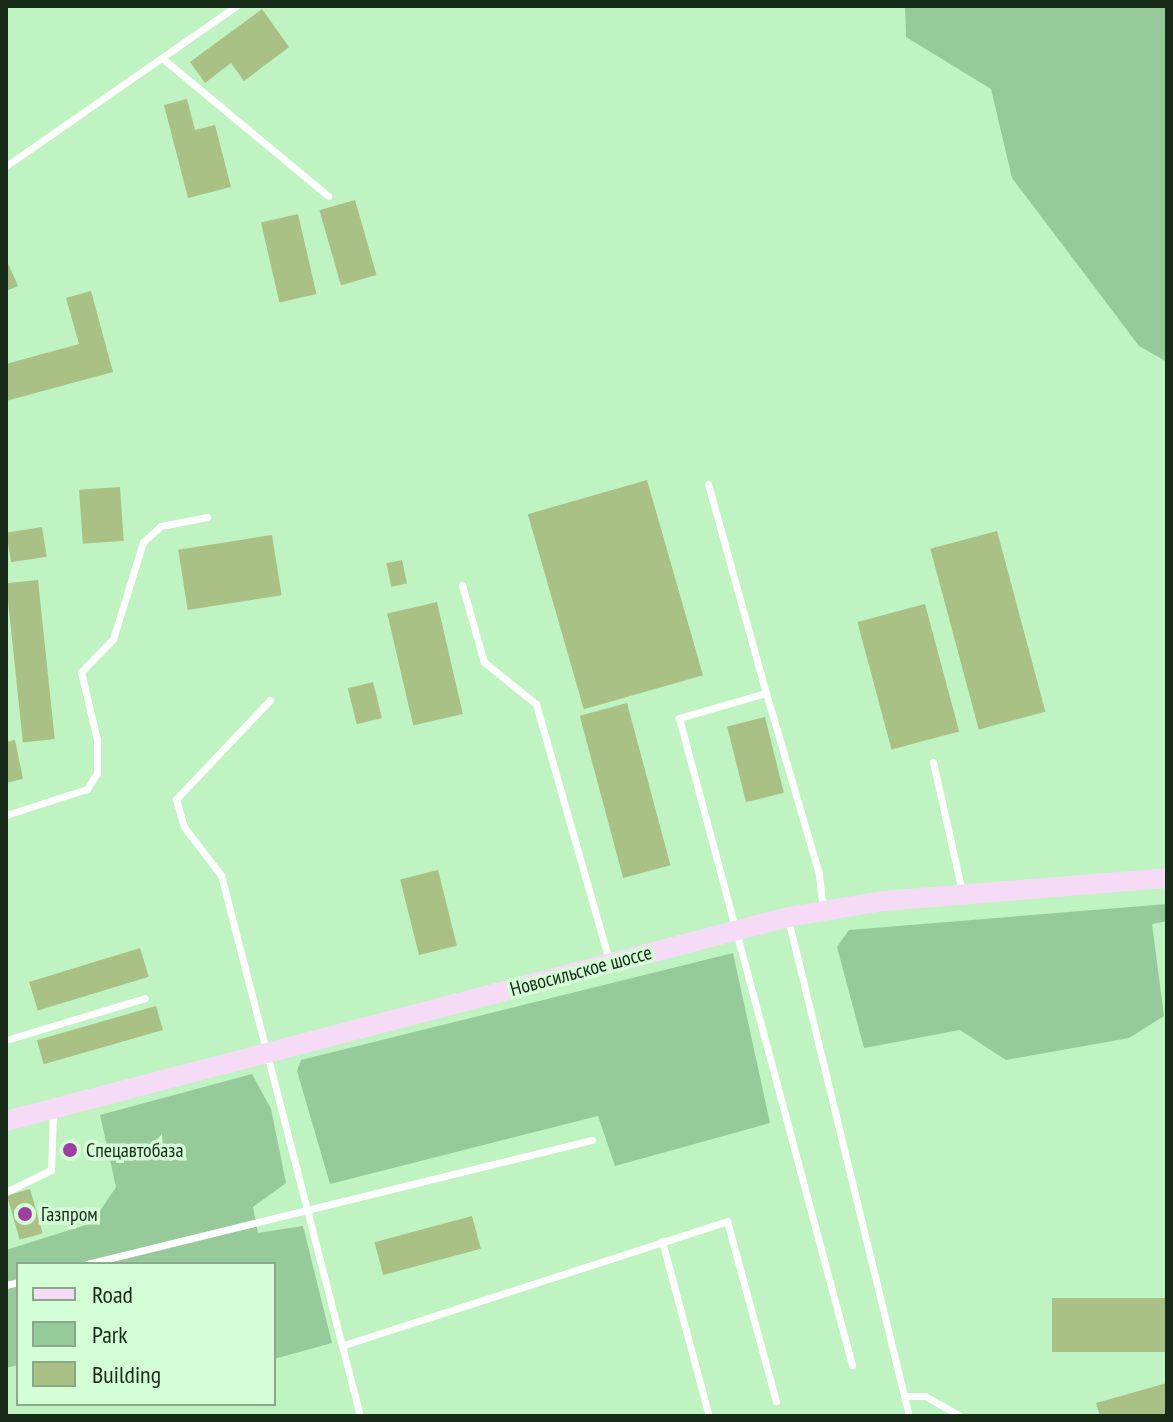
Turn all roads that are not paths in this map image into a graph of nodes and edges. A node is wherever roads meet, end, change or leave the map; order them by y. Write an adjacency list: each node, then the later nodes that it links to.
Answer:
1 (236, 6): 2 (lane)
2 (162, 58): 3 (lane); 4 (lane)
3 (6, 166)
4 (328, 196)
5 (708, 484): 8 (lane)
6 (207, 517): 11 (lane)
7 (462, 585): 17 (lane)
8 (766, 693): 14 (lane); 16 (lane)
9 (270, 700): 20 (lane)
10 (933, 762): 13 (lane)
11 (6, 815)
12 (1167, 878): 13 (street, Новосильское шоссе)
13 (962, 895): 14 (street, Новосильское шоссе)
14 (823, 911): 15 (street, Новосильское шоссе)
15 (788, 917): 16 (street, Новосильское шоссе); 30 (lane)
16 (736, 930): 17 (street, Новосильское шоссе); 29 (lane)
17 (610, 963): 20 (street, Новосильское шоссе)
18 (145, 998): 19 (lane)
19 (6, 1040)
20 (270, 1053): 21 (street, Новосильское шоссе); 25 (lane)
21 (52, 1109): 22 (street, Новосильское шоссе); 24 (lane)
22 (6, 1121)
23 (592, 1140): 25 (lane)
24 (6, 1192)
25 (312, 1214): 27 (lane); 28 (lane)
26 (662, 1241): 28 (lane); 31 (lane); 33 (lane)
27 (96, 1262)
28 (344, 1345): 32 (lane)
29 (852, 1365)
30 (904, 1396): 34 (lane); 35 (lane)
31 (776, 1401)
32 (360, 1416)
33 (709, 1416)
34 (909, 1416)
35 (960, 1416)

